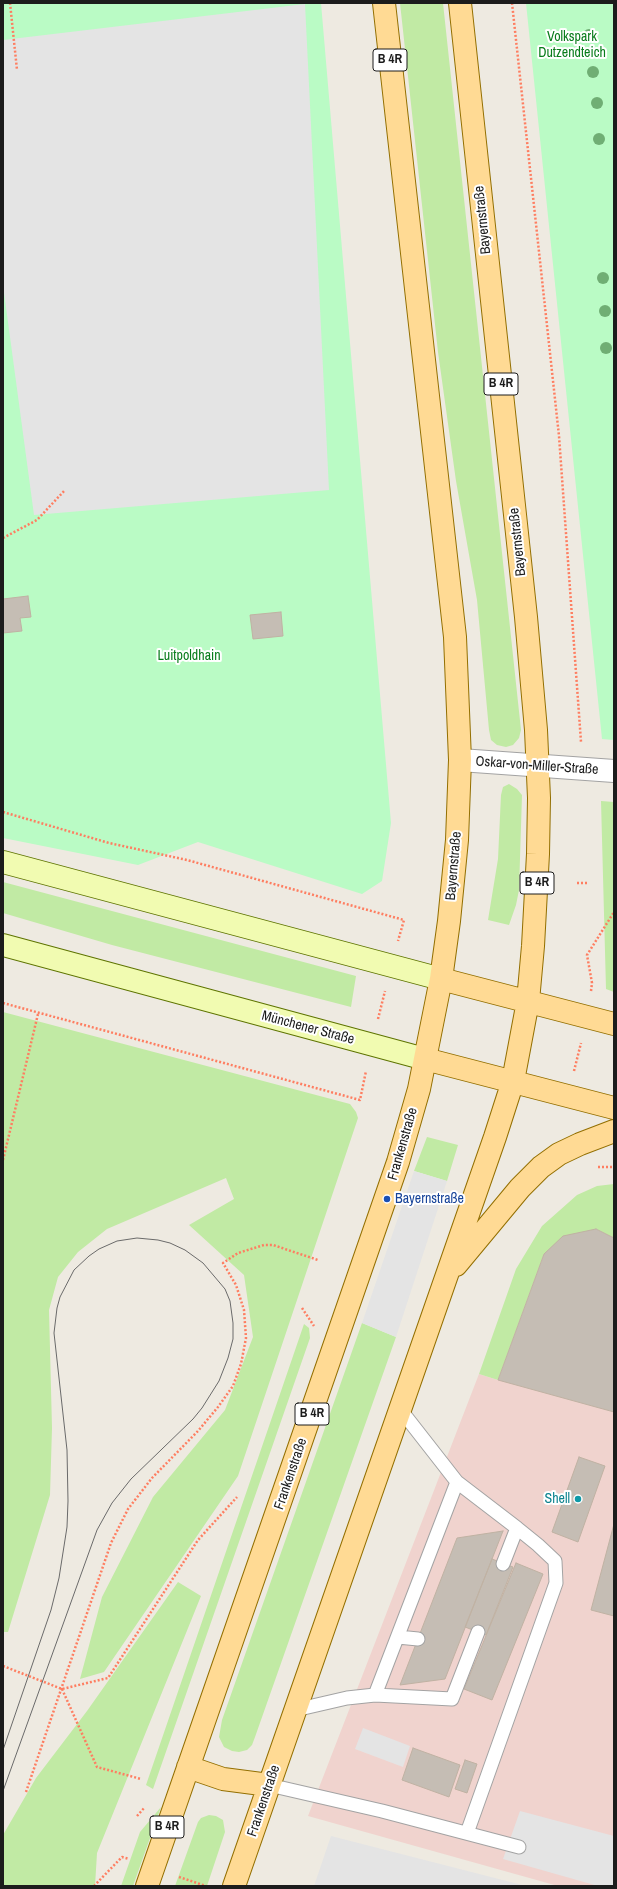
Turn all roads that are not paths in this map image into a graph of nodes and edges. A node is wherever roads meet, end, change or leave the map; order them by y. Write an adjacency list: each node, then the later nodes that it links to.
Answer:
1 (384, 3): 3 (main road, Bayernstraße / B 4R)
2 (460, 3): 4 (main road, Bayernstraße / B 4R)
3 (460, 760): 4 (street, Oskar-von-Miller-Straße); 8 (main road, Bayernstraße / B 4R)
4 (538, 765): 5 (street, Oskar-von-Miller-Straße); 9 (main road, Bayernstraße / B 4R)
5 (614, 771)
6 (3, 862): 8 (main road)
7 (3, 945): 11 (main road, Münchener Straße)
8 (441, 979): 9 (main road); 11 (main road, Bayernstraße / B 4R)
9 (528, 1001): 10 (main road); 12 (main road, Bayernstraße / B 4R)
10 (614, 1024)
11 (425, 1059): 12 (main road, Münchener Straße); 25 (main road, Frankenstraße / B 4R)
12 (513, 1081): 13 (main road, Münchener Straße); 15 (main road, Frankenstraße / B 4R)
13 (614, 1108)
14 (614, 1131): 15 (main road)
15 (447, 1276): 16 (main road, Frankenstraße / B 4R)
16 (400, 1410): 17 (lane); 24 (main road, Frankenstraße / B 4R)
17 (457, 1482): 18 (lane); 21 (lane)
18 (517, 1528): 19 (lane); 27 (lane)
19 (504, 1564)
20 (478, 1632): 23 (lane)
21 (398, 1637): 22 (lane); 23 (lane)
22 (418, 1639)
23 (375, 1695): 24 (lane)
24 (296, 1710): 26 (main road, Frankenstraße / B 4R)
25 (188, 1767): 26 (main road); 29 (main road, Frankenstraße / B 4R)
26 (269, 1785): 27 (lane); 30 (main road, Frankenstraße / B 4R)
27 (467, 1833): 28 (lane)
28 (519, 1848)
29 (147, 1886)
30 (234, 1886)

